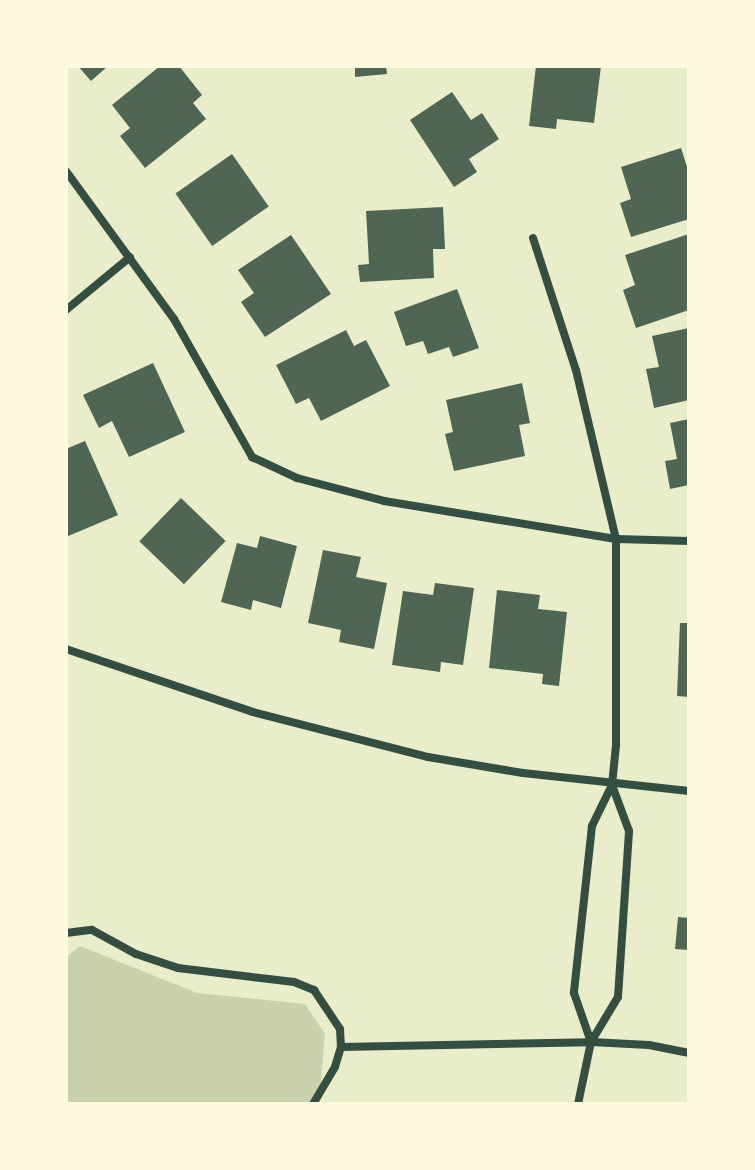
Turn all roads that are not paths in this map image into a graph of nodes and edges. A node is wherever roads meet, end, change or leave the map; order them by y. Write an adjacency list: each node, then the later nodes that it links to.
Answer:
1 (66, 171): 3 (street)
2 (533, 238): 5 (street)
3 (130, 257): 4 (street); 5 (street)
4 (66, 310)
5 (616, 539): 6 (street); 8 (street)
6 (689, 541)
7 (66, 649): 8 (street)
8 (612, 785): 9 (street); 11 (street); 11 (street)
9 (689, 791)
10 (66, 933): 12 (street)
11 (591, 1042): 12 (street); 13 (street); 15 (street)
12 (341, 1047): 14 (street)
13 (689, 1053)
14 (313, 1104)
15 (578, 1104)

